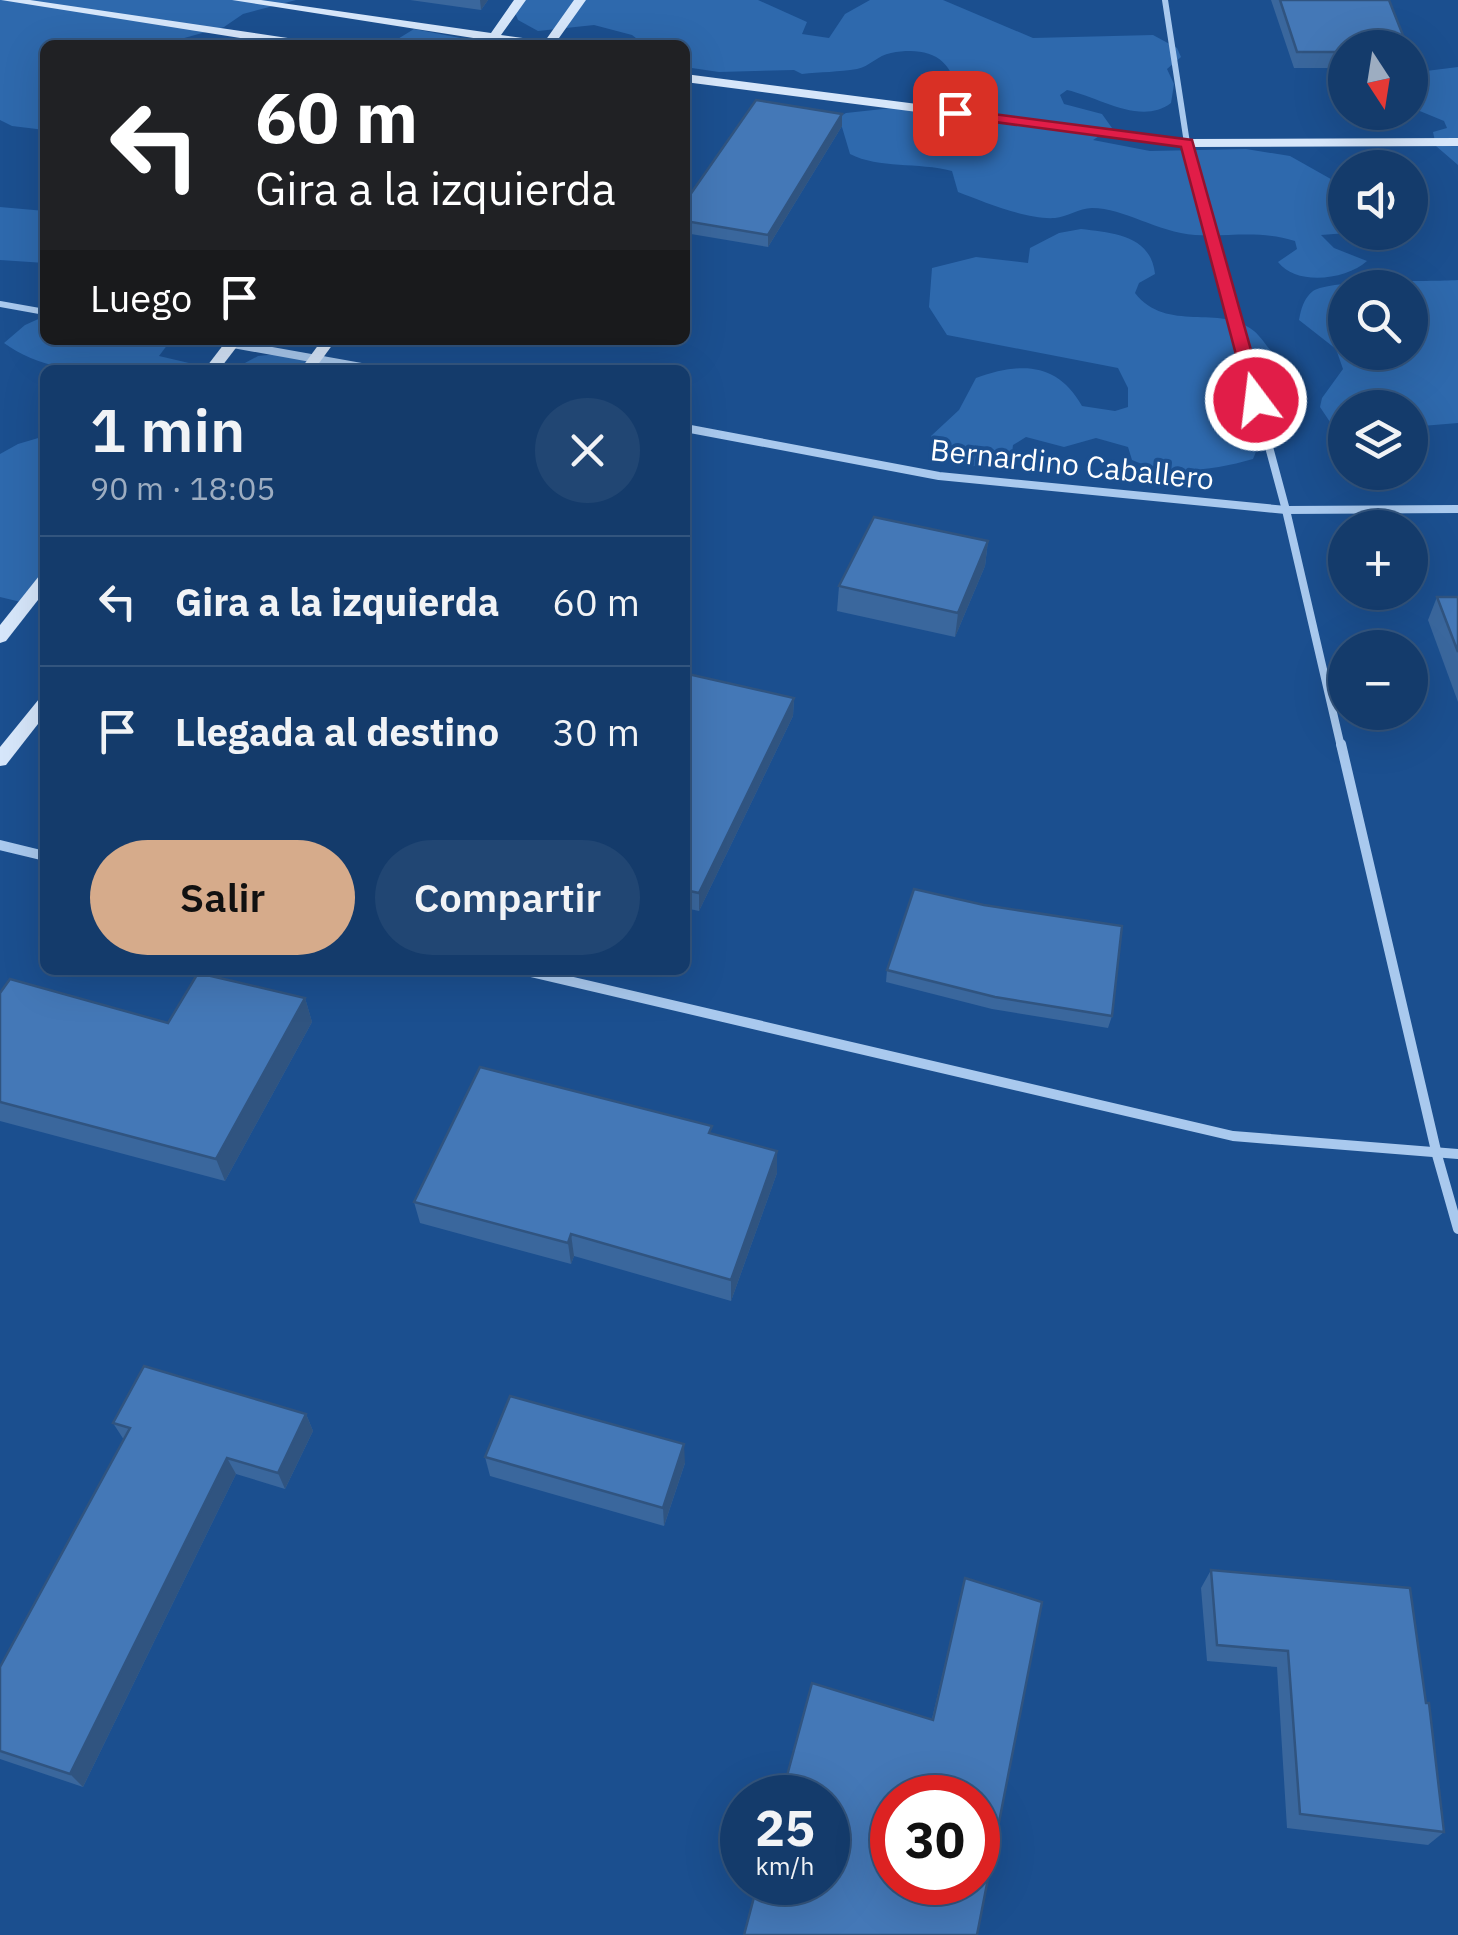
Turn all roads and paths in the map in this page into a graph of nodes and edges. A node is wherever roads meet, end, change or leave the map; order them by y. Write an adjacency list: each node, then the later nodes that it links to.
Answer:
1 (7, 0): 6 (street)
2 (238, 0): 7 (street)
3 (520, 0): 8 (street)
4 (580, 0): 9 (street)
5 (1166, 0): 12 (street)
6 (275, 40)
7 (486, 40)
8 (493, 40)
9 (552, 40)
10 (690, 79): 12 (street)
11 (1458, 142): 12 (street)
12 (1187, 143): 21 (street)
13 (0, 304): 14 (street)
14 (40, 311)
15 (232, 345): 18 (street)
16 (244, 345): 17 (street)
17 (311, 364)
18 (215, 365)
19 (690, 429): 21 (street, Bernardino Caballero)
20 (1458, 508): 21 (street, Bernardino Caballero)
21 (1286, 510): 30 (street)
22 (40, 586): 23 (street)
23 (0, 637)
24 (40, 708): 25 (street)
25 (0, 760)
26 (0, 845): 27 (street)
27 (40, 855)
28 (543, 975): 30 (street)
29 (1458, 1154): 30 (street)
30 (1437, 1155): 31 (street)
31 (1458, 1229)

